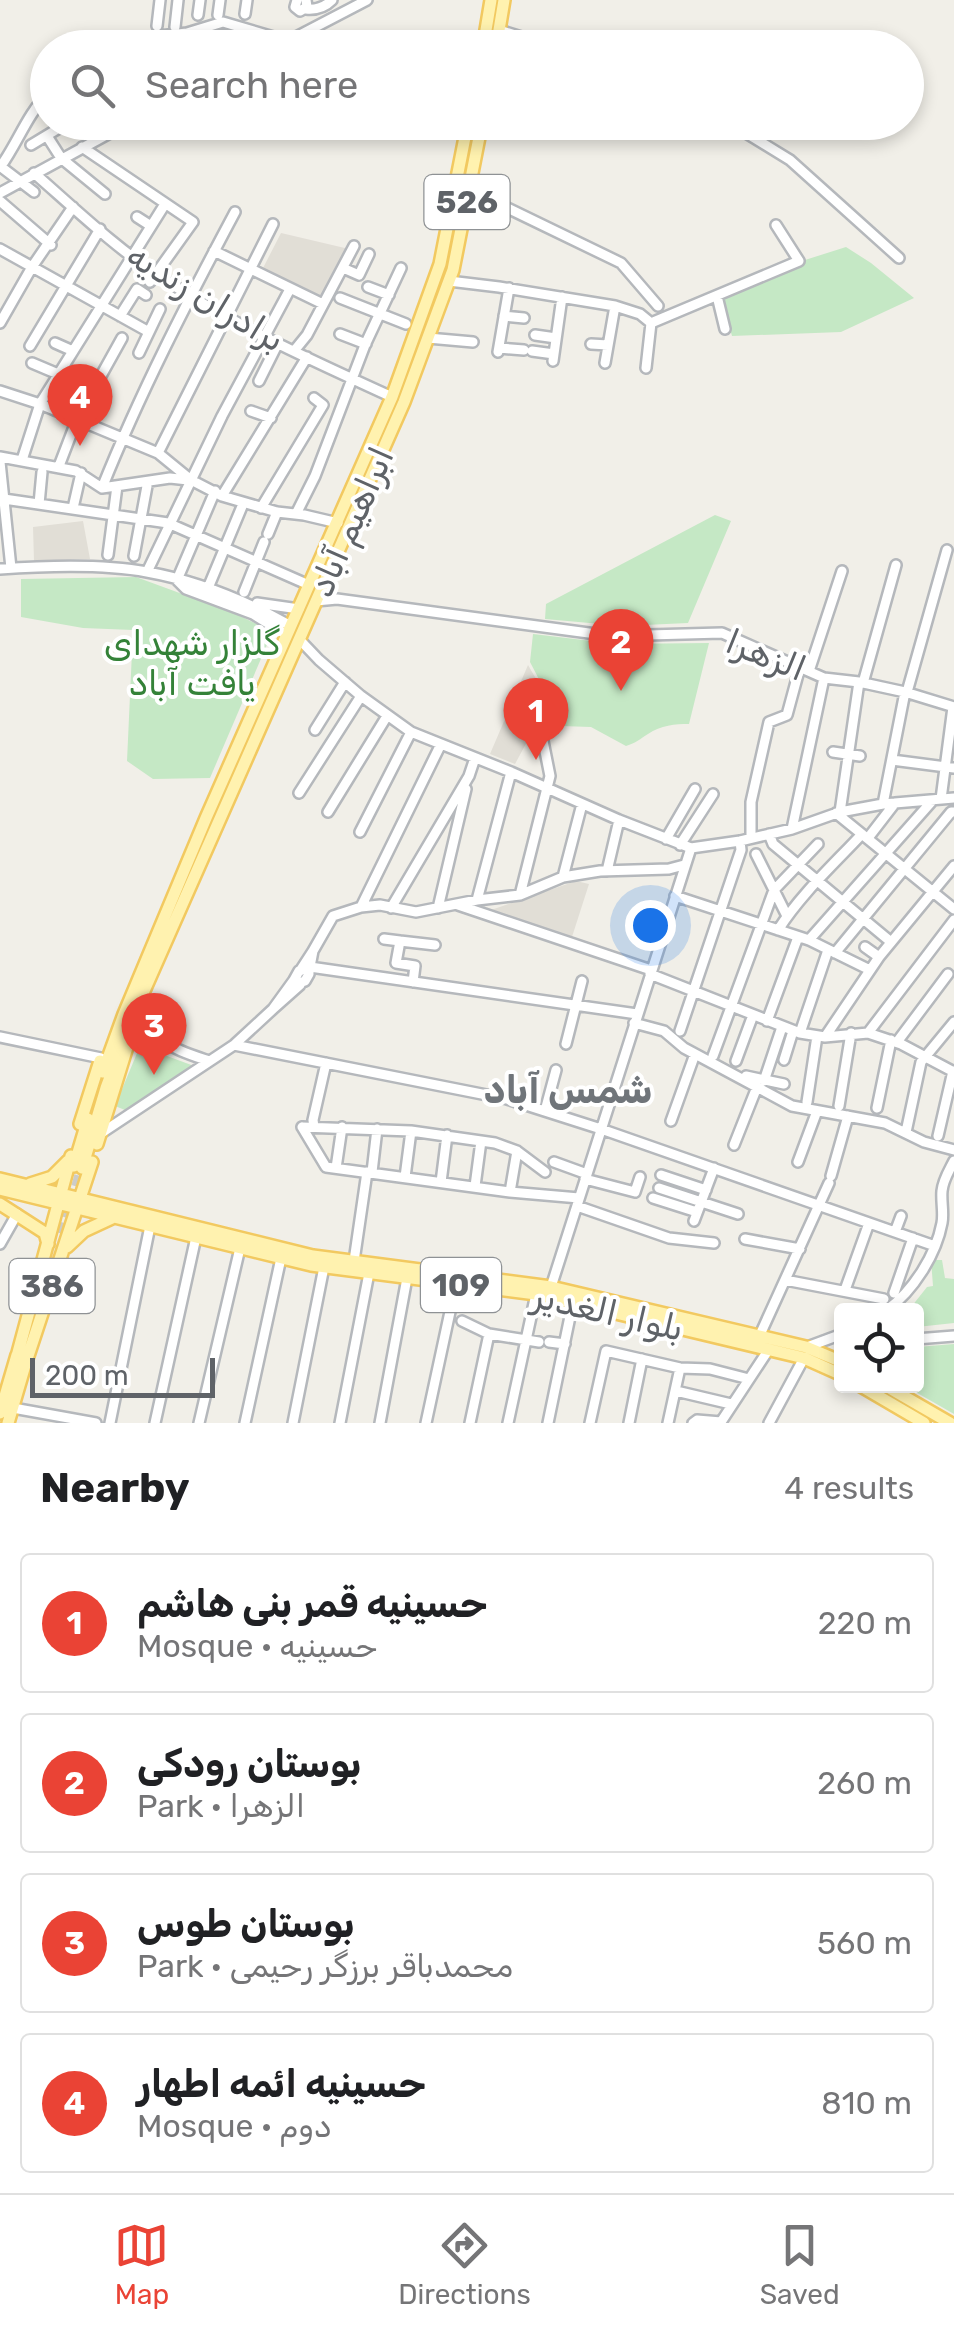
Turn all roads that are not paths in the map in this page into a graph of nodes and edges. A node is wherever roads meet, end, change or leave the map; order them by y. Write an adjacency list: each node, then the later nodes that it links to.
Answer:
1 (160, 0): 16 (street)
2 (178, 0): 17 (street)
3 (200, 0): 14 (street)
4 (220, 0): 15 (street)
5 (247, 0): 13 (street)
6 (296, 0): 11 (street)
7 (335, 0): 11 (street); 12 (street)
8 (367, 0): 12 (street)
9 (491, 0): 21 (main road)
10 (504, 0): 22 (main road)
11 (306, 6): 20 (street)
12 (354, 7): 20 (street)
13 (244, 14)
14 (198, 15)
15 (218, 15)
16 (156, 26)
17 (175, 26)
18 (197, 30): 19 (street)
19 (250, 30)
20 (310, 30)
21 (486, 30)
22 (499, 30)
23 (30, 116): 33 (street)
24 (38, 140): 30 (street)
25 (50, 140): 32 (street)
26 (97, 140): 31 (street)
27 (464, 140): 117 (main road, ابراهیم آباد / 526)
28 (479, 140): 36 (main road, ابراهیم آباد / 526)
29 (757, 140): 57 (street)
30 (30, 144)
31 (82, 148): 32 (street); 41 (street)
32 (61, 158): 34 (street); 39 (street)
33 (0, 166): 35 (street)
34 (34, 174): 35 (street); 42 (street, برادران زندیه)
35 (21, 181): 37 (street); 38 (street)
36 (470, 190): 64 (main road, ابراهیم آباد / 526); 79 (street)
37 (34, 192)
38 (0, 193)
39 (105, 194)
40 (0, 202): 50 (street)
41 (165, 204): 47 (street); 63 (street)
42 (73, 207): 49 (street, برادران زندیه); 51 (street)
43 (235, 212): 54 (street)
44 (137, 217): 47 (street)
45 (43, 222): 50 (street)
46 (273, 224): 61 (street)
47 (150, 226): 56 (street)
48 (776, 226): 73 (street)
49 (100, 229): 56 (street, برادران زندیه); 66 (street)
50 (34, 230): 51 (street)
51 (50, 245): 58 (street)
52 (354, 246): 59 (street)
53 (0, 249): 58 (street)
54 (214, 252): 61 (street); 72 (street)
55 (369, 254): 59 (street)
56 (131, 255): 63 (street, برادران زندیه); 77 (street)
57 (899, 258)
58 (32, 267): 65 (street); 66 (street)
59 (343, 268): 76 (street)
60 (402, 268): 70 (street)
61 (250, 269): 68 (street); 81 (street)
62 (11, 277): 65 (street)
63 (153, 279): 72 (street, برادران زندیه)
64 (449, 281): 69 (street); 95 (main road, ابراهیم آباد / 526)
65 (22, 283): 86 (street)
66 (66, 286): 77 (street); 104 (street)
67 (368, 286): 70 (street)
68 (290, 288): 76 (street); 93 (street)
69 (509, 288): 74 (street); 84 (street)
70 (388, 294): 82 (street)
71 (146, 295): 83 (street)
72 (190, 296): 81 (street, برادران زندیه); 123 (street)
73 (717, 296): 87 (street); 89 (street)
74 (562, 297): 78 (street); 96 (street)
75 (340, 298): 82 (street)
76 (323, 304): 107 (street)
77 (101, 305): 83 (street); 106 (street)
78 (616, 306): 87 (street); 103 (street)
79 (658, 306)
80 (160, 309): 90 (street)
81 (226, 315): 93 (street, برادران زندیه); 124 (street)
82 (379, 315): 88 (street); 101 (street)
83 (120, 316): 90 (street)
84 (504, 316): 85 (street); 105 (street)
85 (524, 318)
86 (0, 323)
87 (652, 323): 112 (street)
88 (406, 324)
89 (725, 329)
90 (149, 332): 108 (street)
91 (340, 334): 101 (street)
92 (535, 335): 96 (street)
93 (264, 336): 100 (street, برادران زندیه); 135 (street)
94 (122, 338): 122 (street)
95 (428, 338): 98 (street); 150 (main road, ابراهیم آباد / 526)
96 (556, 338): 105 (street)
97 (514, 341): 105 (street)
98 (472, 342)
99 (55, 343): 106 (street)
100 (278, 344): 107 (street, برادران زندیه); 115 (street)
101 (366, 344): 114 (street)
102 (592, 344): 103 (street)
103 (608, 345): 111 (street)
104 (30, 346)
105 (499, 347)
106 (72, 351): 113 (street)
107 (294, 351): 109 (street, برادران زندیه)
108 (139, 353)
109 (307, 357): 114 (street, برادران زندیه); 121 (street)
110 (32, 363): 113 (street)
111 (605, 363)
112 (646, 368)
113 (58, 374): 119 (street)
114 (352, 379): 117 (street, برادران زندیه); 134 (street)
115 (259, 381)
116 (0, 392): 119 (street)
117 (392, 397): 150 (main road, ابراهیم آباد / 526)
118 (318, 402): 129 (street)
119 (40, 404): 122 (street); 128 (street)
120 (251, 410): 121 (street)
121 (271, 418): 139 (street)
122 (77, 419): 123 (street); 130 (street)
123 (122, 438): 124 (street); 138 (street)
124 (158, 453): 135 (street)
125 (80, 457): 132 (street)
126 (278, 458): 129 (street)
127 (0, 460): 128 (street); 140 (street)
128 (22, 460): 130 (street)
129 (288, 464): 144 (street)
130 (59, 466): 132 (street)
131 (42, 472): 141 (street)
132 (78, 472): 138 (street); 143 (street)
133 (301, 474): 134 (street)
134 (315, 476): 147 (street)
135 (191, 480): 136 (street); 139 (street); 149 (street)
136 (118, 486): 138 (street); 146 (street)
137 (146, 486): 148 (street)
138 (102, 488)
139 (219, 494): 142 (street); 151 (street)
140 (4, 500): 141 (street); 158 (street)
141 (39, 504): 143 (street)
142 (243, 504): 144 (street); 152 (street)
143 (73, 508): 146 (street)
144 (262, 508): 145 (street)
145 (277, 512): 147 (street); 156 (street)
146 (113, 514): 148 (street); 154 (street)
147 (296, 514): 150 (street)
148 (139, 518): 149 (street); 155 (street)
149 (168, 523): 151 (street); 160 (street)
150 (343, 524): 162 (main road, ابراهیم آباد / 526); 163 (main road, ابراهیم آباد / 526)
151 (195, 535): 152 (street); 161 (street)
152 (225, 548): 156 (street); 164 (street)
153 (947, 550): 176 (street)
154 (108, 554)
155 (134, 556)
156 (256, 561): 163 (street); 165 (street)
157 (896, 565): 175 (street)
158 (5, 569): 160 (street)
159 (842, 570): 172 (street)
160 (147, 572): 161 (street)
161 (177, 580): 164 (street); 169 (street)
162 (325, 580): 166 (street); 167 (main road, ابراهیم آباد / 526)
163 (309, 584): 168 (main road, ابراهیم آباد / 526)
164 (208, 588): 165 (street)
165 (244, 597): 168 (street); 169 (street)
166 (337, 599): 167 (street, الزهرا); 172 (street, الزهرا)
167 (316, 601): 169 (main road, ابراهیم آباد / 526)
168 (298, 609): 169 (main road, ابراهیم آباد / 526)
169 (292, 633): 170 (street); 171 (main road, ابراهیم آباد / 526); 197 (main road, ابراهیم آباد / 526)
170 (319, 660): 171 (street); 174 (street)
171 (288, 664): 197 (main road, ابراهیم آباد / 526)
172 (805, 669): 173 (street, الزهرا); 186 (street)
173 (824, 678): 175 (street, الزهرا); 184 (street)
174 (346, 682): 177 (street); 180 (street)
175 (862, 682): 176 (street, الزهرا); 189 (street)
176 (906, 692): 178 (street, الزهرا); 191 (street)
177 (361, 696): 179 (street); 204 (street)
178 (954, 707): 193 (street)
179 (387, 716): 181 (street); 213 (street)
180 (315, 730)
181 (411, 732): 187 (street); 218 (street)
182 (800, 732): 184 (street)
183 (542, 736): 201 (street)
184 (816, 736): 200 (street)
185 (753, 739): 186 (street)
186 (765, 739): 222 (street)
187 (441, 744): 190 (street); 242 (street)
188 (834, 752): 189 (street)
189 (854, 755): 195 (street)
190 (475, 758): 196 (street); 198 (street)
191 (892, 760): 192 (street); 212 (street)
192 (923, 764): 193 (street); 199 (street)
193 (950, 767): 207 (street)
194 (834, 770): 195 (street)
195 (846, 771): 214 (street)
196 (511, 772): 201 (street); 239 (street)
197 (233, 773): 266 (main road, ابراهیم آباد / 526); 270 (main road, ابراهیم آباد / 526)
198 (469, 776): 243 (street); 244 (street)
199 (921, 777)
200 (802, 786): 202 (street); 208 (street)
201 (546, 788): 210 (street); 237 (street)
202 (813, 788)
203 (694, 789): 220 (street)
204 (299, 793)
205 (713, 794): 224 (street)
206 (954, 798): 207 (street)
207 (938, 799): 209 (street); 227 (street)
208 (798, 801): 211 (street); 217 (street)
209 (895, 803): 212 (street); 219 (street)
210 (582, 804): 216 (street); 233 (street)
211 (810, 804)
212 (883, 804): 214 (street)
213 (328, 812)
214 (838, 812): 217 (street); 219 (street)
215 (952, 812): 231 (street)
216 (619, 820): 220 (street); 232 (street)
217 (792, 829): 221 (street)
218 (360, 832)
219 (865, 836): 227 (street); 234 (street)
220 (666, 839): 224 (street)
221 (771, 839): 222 (street); 226 (street); 229 (street)
222 (744, 843): 225 (street); 226 (street); 246 (street)
223 (818, 844): 229 (street)
224 (680, 845): 225 (street)
225 (691, 848): 228 (street)
226 (756, 854): 235 (street)
227 (887, 854): 231 (street); 240 (street)
228 (684, 865): 232 (street); 238 (street)
229 (798, 865): 234 (street); 235 (street)
230 (954, 866): 236 (street)
231 (904, 868): 236 (street); 248 (street)
232 (606, 871): 233 (street)
233 (564, 877): 237 (street)
234 (818, 881): 240 (street); 247 (street)
235 (774, 890): 247 (street); 250 (street)
236 (932, 891): 245 (street); 255 (street)
237 (520, 895): 239 (street)
238 (674, 896): 246 (street); 261 (street)
239 (477, 900): 241 (street)
240 (843, 902): 248 (street); 252 (street)
241 (456, 904): 244 (street); 261 (street)
242 (361, 907): 243 (street); 263 (street)
243 (391, 908): 244 (street)
244 (438, 908)
245 (954, 909)
246 (720, 911): 250 (street); 267 (street)
247 (787, 916): 251 (street)
248 (862, 919): 255 (street); 258 (street)
249 (954, 920): 277 (street)
250 (760, 924): 251 (street); 269 (street)
251 (778, 930): 252 (street)
252 (804, 938): 258 (street); 273 (street)
253 (384, 939): 254 (street)
254 (400, 941): 256 (street); 264 (street)
255 (891, 942): 259 (street)
256 (434, 945)
257 (865, 947): 259 (street)
258 (832, 951): 260 (street); 275 (street)
259 (879, 957): 260 (street)
260 (870, 970): 279 (street)
261 (650, 972): 267 (street); 272 (street)
262 (948, 974): 281 (street)
263 (302, 975): 264 (street); 283 (street)
264 (413, 982): 268 (street)
265 (582, 982): 268 (street)
266 (144, 990): 270 (main road, ابراهیم آباد / 526); 289 (street)
267 (694, 990): 269 (street); 276 (street)
268 (576, 1006): 272 (street); 282 (street)
269 (732, 1007): 271 (street); 285 (street)
270 (128, 1016): 287 (main road, ابراهیم آباد / 526); 310 (main road, ابراهیم آباد / 526); 320 (main road, ابراهیم آباد / 526)
271 (753, 1016): 273 (street); 290 (street)
272 (636, 1019): 284 (street); 306 (street)
273 (767, 1021): 275 (street)
274 (954, 1022): 286 (street)
275 (791, 1030): 279 (street); 288 (street); 295 (street)
276 (680, 1031)
277 (868, 1032): 278 (street); 281 (street)
278 (852, 1034): 279 (street); 298 (street)
279 (821, 1036): 297 (street)
280 (0, 1038): 287 (street)
281 (894, 1041): 286 (street); 299 (street)
282 (566, 1044)
283 (234, 1045): 289 (street); 291 (street)
284 (694, 1054): 295 (street); 303 (street)
285 (713, 1056)
286 (926, 1056): 293 (street); 309 (street)
287 (101, 1058): 320 (main road, ابراهیم آباد / 526)
288 (784, 1060)
289 (209, 1061): 310 (street)
290 (736, 1061)
291 (326, 1063): 300 (street); 304 (street)
292 (556, 1070): 300 (street)
293 (953, 1072): 312 (street)
294 (746, 1076): 295 (street)
295 (761, 1084): 296 (street); 301 (street); 314 (street)
296 (784, 1084)
297 (808, 1102)
298 (839, 1106)
299 (877, 1108)
300 (545, 1111): 306 (street)
301 (817, 1112): 302 (street); 319 (street)
302 (848, 1116): 309 (street); 343 (street)
303 (671, 1121)
304 (314, 1127): 305 (street); 321 (street)
305 (342, 1127): 307 (street); 321 (street)
306 (601, 1128): 322 (street); 326 (street)
307 (377, 1129): 308 (street); 323 (street)
308 (412, 1131): 311 (street); 327 (street)
309 (906, 1132): 315 (street)
310 (100, 1134): 331 (main road, ابراهیم آباد / 526)
311 (447, 1136): 313 (street); 332 (street)
312 (938, 1136)
313 (481, 1141): 316 (street); 334 (street)
314 (734, 1145)
315 (954, 1150)
316 (517, 1151): 324 (street); 338 (street)
317 (954, 1161): 361 (street)
318 (554, 1162): 326 (street)
319 (798, 1162)
320 (76, 1164): 329 (main road, ابراهیم آباد / 526); 333 (main road)
321 (331, 1167): 323 (street)
322 (714, 1168): 337 (street); 343 (street)
323 (369, 1172): 327 (street); 367 (street)
324 (545, 1172)
325 (661, 1175): 337 (street)
326 (586, 1176): 328 (street); 340 (street)
327 (404, 1177): 332 (street)
328 (640, 1177)
329 (66, 1178): 331 (main road); 342 (main road, ابراهیم آباد / 526)
330 (0, 1179): 333 (main road, 109)
331 (85, 1182): 344 (main road, ابراهیم آباد / 526)
332 (440, 1182): 334 (street)
333 (26, 1185): 342 (main road, 109)
334 (475, 1186): 338 (street)
335 (659, 1188): 345 (street)
336 (0, 1189): 342 (main road, 109)
337 (706, 1190): 345 (street)
338 (510, 1192): 340 (street)
339 (653, 1198): 345 (street)
340 (578, 1202): 360 (street); 374 (street)
341 (0, 1204): 346 (main road)
342 (58, 1204): 344 (main road, 109); 359 (main road, 386)
343 (819, 1205): 350 (street); 363 (street)
344 (77, 1209): 348 (main road, بلوار الغدیر / 109); 364 (main road, 386)
345 (698, 1212): 347 (street)
346 (17, 1214): 358 (street); 359 (main road)
347 (738, 1214)
348 (120, 1216): 352 (main road, بلوار الغدیر / 109); 364 (main road); 367 (main road, بلوار الغدیر / 109)
349 (900, 1216): 353 (street)
350 (869, 1222): 353 (street); 375 (street)
351 (914, 1224): 356 (street)
352 (150, 1226): 355 (main road, بلوار الغدیر / 109); 402 (street)
353 (896, 1232): 356 (street)
354 (59, 1233): 391 (main road, 386)
355 (196, 1237): 362 (main road, بلوار الغدیر / 109); 403 (street)
356 (911, 1237): 361 (street); 366 (street)
357 (745, 1239): 363 (street)
358 (0, 1244)
359 (48, 1244): 391 (main road, 386)
360 (714, 1244)
361 (934, 1246): 369 (street)
362 (240, 1248): 365 (main road, بلوار الغدیر / 109); 404 (street)
363 (800, 1249): 372 (street)
364 (64, 1250): 391 (main road, 386)
365 (280, 1258): 368 (main road, بلوار الغدیر / 109); 405 (street)
366 (906, 1259): 369 (street); 375 (street)
367 (354, 1261): 374 (main road, بلوار الغدیر / 109)
368 (324, 1267): 370 (main road, بلوار الغدیر / 109); 406 (street)
369 (922, 1270): 378 (street)
370 (369, 1273): 371 (main road, بلوار الغدیر / 109); 407 (street)
371 (407, 1278): 373 (main road, بلوار الغدیر / 109); 408 (street)
372 (785, 1280): 375 (street); 382 (street)
373 (456, 1284): 376 (main road, بلوار الغدیر / 109); 409 (street)
374 (551, 1288): 382 (main road, بلوار الغدیر / 109)
375 (845, 1290)
376 (536, 1294): 377 (main road, بلوار الغدیر / 109); 384 (street)
377 (574, 1302): 386 (street); 387 (main road, بلوار الغدیر / 109)
378 (898, 1303)
379 (462, 1321): 380 (street)
380 (489, 1334): 384 (street); 410 (street)
381 (954, 1336): 383 (street)
382 (759, 1337): 388 (main road, بلوار الغدیر / 109)
383 (924, 1338)
384 (526, 1339): 386 (street); 411 (street)
385 (834, 1341): 388 (street)
386 (564, 1344): 412 (street)
387 (769, 1350): 388 (main road, بلوار الغدیر / 109); 394 (street)
388 (805, 1353): 390 (main road, بلوار الغدیر / 109); 393 (main road, بلوار الغدیر / 109); 417 (street)
389 (642, 1359): 392 (street); 413 (street); 414 (street)
390 (834, 1360)
391 (21, 1361): 399 (main road, 386)
392 (680, 1368): 394 (street); 395 (street)
393 (834, 1370)
394 (748, 1379): 398 (street)
395 (676, 1391): 398 (street); 415 (street)
396 (873, 1393): 418 (main road)
397 (898, 1393): 419 (main road)
398 (731, 1404): 416 (street)
399 (6, 1410): 400 (main road, 386); 401 (street)
400 (8, 1423)
401 (96, 1423)
402 (110, 1423)
403 (155, 1423)
404 (200, 1423)
405 (245, 1423)
406 (293, 1423)
407 (340, 1423)
408 (380, 1423)
409 (426, 1423)
410 (470, 1423)
411 (508, 1423)
412 (548, 1423)
413 (590, 1423)
414 (629, 1423)
415 (668, 1423)
416 (693, 1423)
417 (770, 1423)
418 (924, 1423)
419 (950, 1423)

